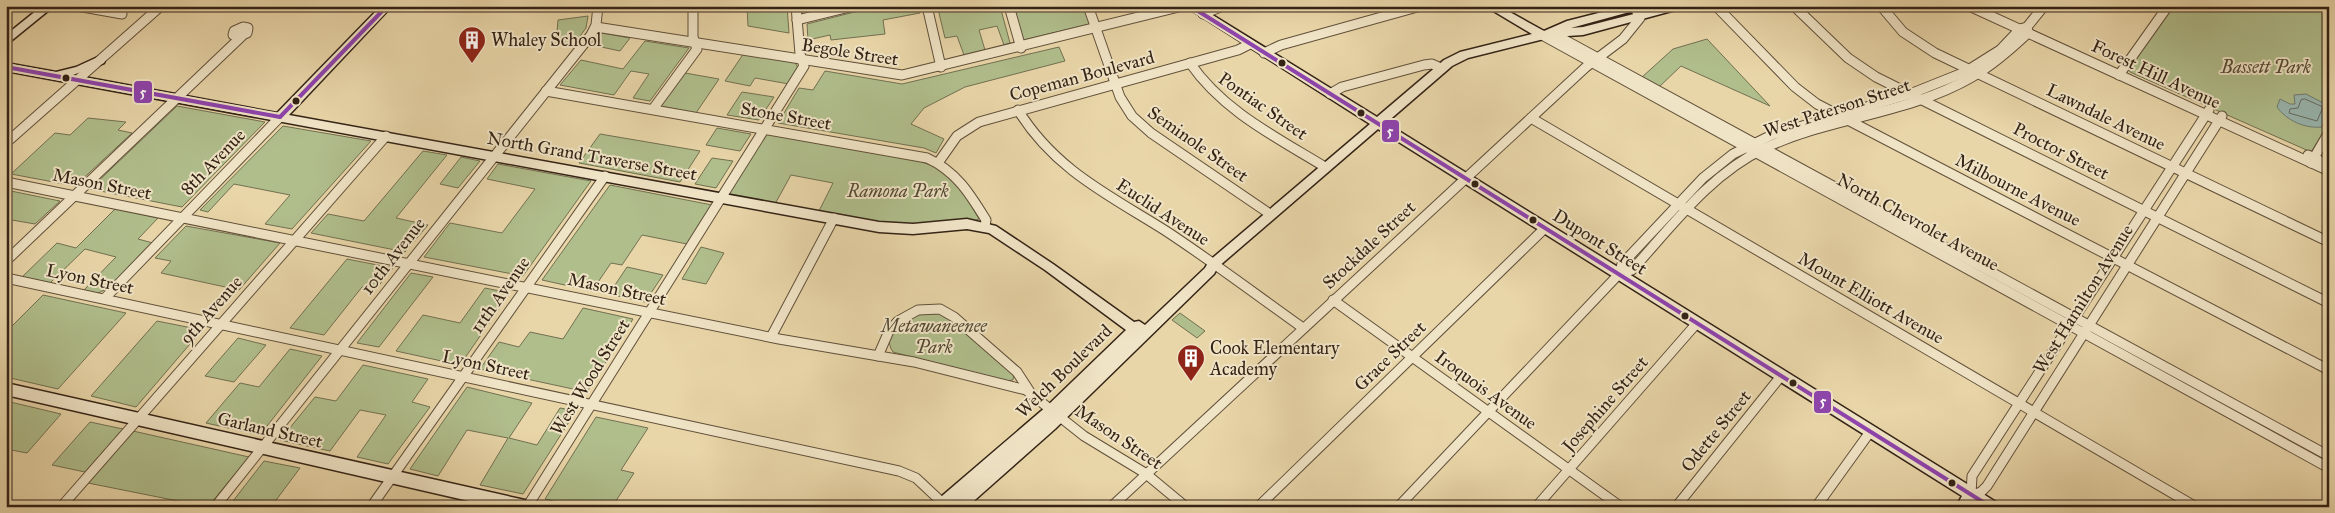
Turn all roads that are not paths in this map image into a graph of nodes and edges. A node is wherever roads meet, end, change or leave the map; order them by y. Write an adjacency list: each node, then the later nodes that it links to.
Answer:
1 (49, 6): 35 (street)
2 (77, 6): 27 (street)
3 (161, 6): 40 (street)
4 (387, 6): 64 (street, 8th Avenue)
5 (598, 6): 30 (street)
6 (692, 6): 36 (street)
7 (796, 6): 29 (street)
8 (854, 6): 29 (street)
9 (927, 6): 45 (street)
10 (1009, 6): 38 (street)
11 (1088, 6): 31 (street, Seminole Street)
12 (1183, 6): 31 (street, Begole Street)
13 (1190, 6): 28 (street, Dupont Street)
14 (1223, 6): 28 (street)
15 (1421, 6): 39 (street)
16 (1490, 6): 33 (street, North Chevrolet Avenue)
17 (1502, 6): 33 (street, North Chevrolet Avenue)
18 (1679, 6): 26 (street, Welch Boulevard)
19 (1716, 6): 63 (street, Milbourne Avenue)
20 (1794, 6): 57 (street, Proctor Street)
21 (1881, 6): 48 (street, Lawndale Avenue)
22 (1969, 6): 32 (street, Forest Hill Avenue)
23 (1982, 6): 32 (street, Forest Hill Avenue)
24 (2044, 6): 32 (street, West Paterson Street)
25 (2168, 6): 49 (street)
26 (1638, 10): 33 (street, Welch Boulevard); 42 (street, Stockdale Street)
27 (122, 14)
28 (1203, 14): 37 (street, Dupont Street)
29 (797, 20): 41 (street)
30 (596, 27): 36 (street, Begole Street); 55 (street, 10th Avenue)
31 (1096, 29): 38 (street, Begole Street); 54 (street, Seminole Street)
32 (2025, 30): 48 (street, West Paterson Street); 49 (street, Forest Hill Avenue); 50 (street, West Paterson Street)
33 (1547, 34): 42 (street, North Chevrolet Avenue); 47 (street, Welch Boulevard)
34 (242, 36): 58 (street)
35 (6, 41)
36 (695, 42): 41 (street, Begole Street); 60 (street)
37 (1250, 44): 39 (street, Dupont Street); 43 (street, Copeman Boulevard)
38 (1021, 48): 45 (street, Begole Street)
39 (1264, 53): 56 (street, Dupont Street)
40 (100, 60): 51 (street); 53 (street)
41 (802, 60): 45 (street, Begole Street); 69 (street, West Wood Street)
42 (1595, 61): 65 (street, Stockdale Street); 73 (street, North Chevrolet Avenue); 74 (street, North Chevrolet Avenue)
43 (1190, 63): 54 (street, Copeman Boulevard); 80 (street, Pontiac Street)
44 (6, 67): 51 (street, North Grand Traverse Street)
45 (941, 67)
46 (1413, 68): 47 (street); 52 (street); 56 (street)
47 (1441, 68): 52 (street, Welch Boulevard)
48 (1970, 70): 50 (street, Lawndale Avenue); 57 (street, West Paterson Street)
49 (2120, 73): 62 (street, Forest Hill Avenue)
50 (1979, 74): 59 (street, West Paterson Street); 79 (street, Lawndale Avenue)
51 (55, 76): 53 (street, North Grand Traverse Street)
52 (1430, 78): 68 (street, Welch Boulevard)
53 (78, 80): 58 (street, North Grand Traverse Street); 72 (street)
54 (1115, 83): 61 (street, Copeman Boulevard); 91 (street, Seminole Street)
55 (546, 91): 60 (street, Stone Street); 75 (street, 10th Avenue)
56 (1330, 94): 68 (street, Dupont Street)
57 (1910, 94): 59 (street, Proctor Street); 63 (street, West Paterson Street)
58 (178, 98): 64 (street, North Grand Traverse Street); 86 (street)
59 (1919, 99): 67 (street, West Paterson Street); 90 (street, Proctor Street)
60 (653, 109): 69 (street, Stone Street)
61 (1018, 110): 77 (street, Copeman Boulevard); 102 (street, Euclid Avenue)
62 (2207, 112): 66 (street, Forest Hill Avenue); 79 (street, West Hamilton Avenue)
63 (1838, 115): 67 (street, Milbourne Avenue); 74 (street, West Paterson Street)
64 (280, 117): 71 (street, North Grand Traverse Street); 92 (street, 8th Avenue)
65 (1530, 118): 84 (street, Stockdale Street); 88 (street, Mount Elliott Avenue)
66 (2220, 118): 76 (street, Forest Hill Avenue); 82 (street, West Hamilton Avenue)
67 (1848, 120): 74 (street, West Paterson Street); 99 (street, Milbourne Avenue)
68 (1377, 123): 80 (street, Welch Boulevard); 84 (street, Dupont Street)
69 (764, 129): 77 (street, Stone Street); 87 (street, West Wood Street)
70 (2329, 132): 76 (street)
71 (386, 136): 75 (street, North Grand Traverse Street); 97 (street, 9th Avenue)
72 (6, 143)
73 (1745, 147): 74 (street, North Chevrolet Avenue); 88 (street, West Paterson Street)
74 (1757, 148): 89 (street, West Paterson Street); 111 (street, North Chevrolet Avenue)
75 (494, 156): 83 (street, North Grand Traverse Street); 101 (street, 10th Avenue)
76 (2313, 161): 78 (street, Forest Hill Avenue); 81 (street, Forest Hill Avenue)
77 (938, 163): 95 (street, Stone Street)
78 (2329, 164)
79 (2172, 166): 82 (street, Lawndale Avenue); 90 (street, West Hamilton Avenue)
80 (1325, 167): 91 (street, Welch Boulevard)
81 (2329, 172)
82 (2185, 173): 93 (street, West Hamilton Avenue); 98 (street, Lawndale Avenue)
83 (605, 176): 87 (street, North Grand Traverse Street); 106 (street, 11th Avenue)
84 (1465, 178): 96 (street, Dupont Street); 108 (street, Stockdale Street)
85 (6, 182): 86 (street, Mason Street)
86 (76, 195): 92 (street, Mason Street); 100 (street)
87 (721, 197): 94 (street, North Grand Traverse Street); 110 (street, West Wood Street)
88 (1678, 204): 89 (street, Mount Elliott Avenue); 104 (street, West Paterson Street)
89 (1688, 210): 104 (street, West Paterson Street); 126 (street, Mount Elliott Avenue)
90 (2143, 211): 93 (street, Proctor Street); 99 (street, West Hamilton Avenue)
91 (1270, 214): 102 (street, Welch Boulevard)
92 (183, 217): 97 (street, Mason Street); 107 (street, 8th Avenue)
93 (2157, 217): 103 (street, West Hamilton Avenue); 109 (street, Proctor Street)
94 (834, 218): 95 (street, North Grand Traverse Street); 117 (street)
95 (985, 226): 116 (street, North Grand Traverse Street)
96 (1545, 228): 104 (street, Dupont Street); 120 (street, Grace Street)
97 (295, 239): 101 (street, Mason Street); 112 (street, 9th Avenue)
98 (2329, 242)
99 (2113, 258): 103 (street, Milbourne Avenue); 111 (street, West Hamilton Avenue)
100 (6, 262)
101 (409, 262): 106 (street, Mason Street); 118 (street, 10th Avenue)
102 (1213, 264): 114 (street, Euclid Avenue); 116 (street, Welch Boulevard)
103 (2127, 265): 115 (street, West Hamilton Avenue); 121 (street, Milbourne Avenue)
104 (1619, 274): 113 (street, Dupont Street); 128 (street, West Paterson Street)
105 (6, 278): 107 (street, Lyon Street)
106 (526, 287): 110 (street, Mason Street); 122 (street, 11th Avenue)
107 (105, 298): 112 (street, Lyon Street)
108 (1333, 300): 114 (street, Stockdale Street); 120 (street, Iroquois Avenue)
109 (2329, 303)
110 (650, 312): 117 (street, Mason Street); 127 (street, West Wood Street)
111 (2072, 322): 115 (street, North Chevrolet Avenue); 126 (street, West Hamilton Avenue)
112 (221, 323): 118 (street, Lyon Street); 131 (street, 9th Avenue)
113 (1697, 323): 123 (street, Dupont Street); 137 (street, Josephine Street)
114 (1303, 328): 138 (street, Stockdale Street)
115 (2086, 329): 129 (street, West Hamilton Avenue); 132 (street, North Chevrolet Avenue)
116 (1138, 333): 130 (street, Welch Boulevard)
117 (771, 337): 119 (street, Mason Street)
118 (340, 349): 122 (street, Lyon Street); 134 (street, 10th Avenue)
119 (878, 356): 125 (street, Mason Street); 125 (street)
120 (1412, 357): 128 (street, Iroquois Avenue); 148 (street, Grace Street)
121 (2329, 370)
122 (462, 376): 127 (street, Lyon Street); 139 (street, 11th Avenue)
123 (1781, 376): 133 (street, Dupont Street); 152 (street, Odette Street)
124 (6, 389): 131 (street, Garland Street)
125 (1030, 392): 130 (street, Mason Street)
126 (2019, 404): 129 (street, Mount Elliott Avenue); 140 (street, West Hamilton Avenue)
127 (592, 405): 141 (street, Lyon Street); 145 (street, West Wood Street)
128 (1488, 412): 137 (street, Iroquois Avenue); 149 (street, West Paterson Street)
129 (2034, 412): 140 (street, West Hamilton Avenue); 155 (street, Mount Elliott Avenue)
130 (1056, 414): 138 (street, Mason Street); 141 (street, Welch Boulevard)
131 (137, 420): 134 (street, Garland Street); 142 (street, 9th Avenue)
132 (2256, 422): 135 (street, North Chevrolet Avenue); 136 (street, North Chevrolet Avenue)
133 (1870, 432): 140 (street, Dupont Street); 153 (street)
134 (262, 448): 139 (street, Garland Street); 143 (street, 10th Avenue)
135 (2329, 456)
136 (2329, 468)
137 (1569, 470): 150 (street, Josephine Street); 151 (street, Iroquois Avenue)
138 (1146, 474): 146 (street, Stockdale Street); 147 (street, Mason Street)
139 (392, 477): 144 (street, 11th Avenue); 145 (street, Garland Street)
140 (1967, 501): 154 (street, Dupont Street)
141 (947, 506)
142 (61, 507)
143 (215, 507)
144 (371, 507)
145 (526, 507)
146 (1111, 507)
147 (1186, 507)
148 (1258, 507)
149 (1398, 507)
150 (1536, 507)
151 (1620, 507)
152 (1676, 507)
153 (1816, 507)
154 (1991, 507)
155 (2196, 507)

